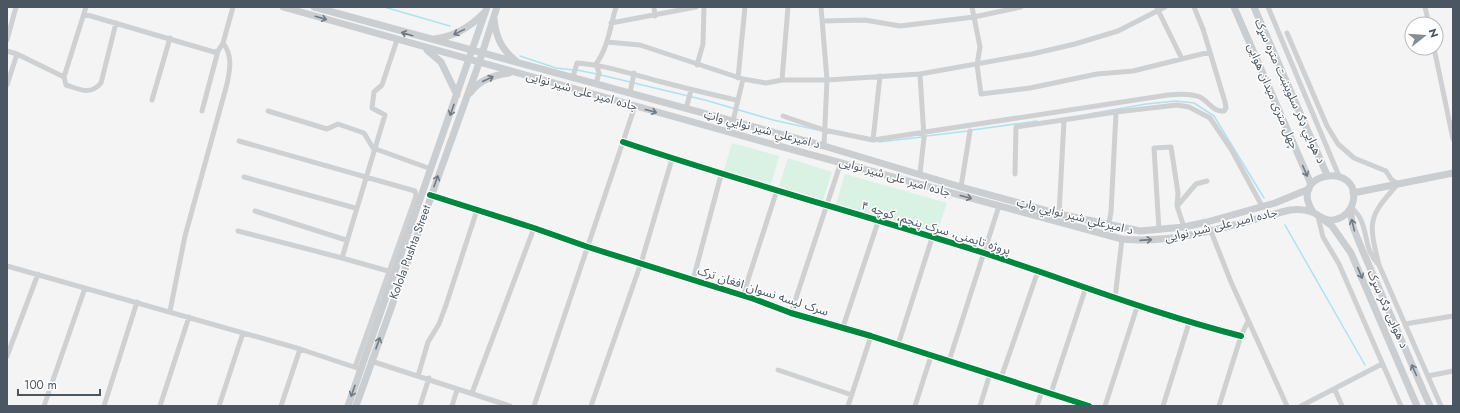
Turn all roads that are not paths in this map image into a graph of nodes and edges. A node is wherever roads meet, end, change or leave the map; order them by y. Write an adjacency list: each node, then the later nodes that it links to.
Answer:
1 (16, 7): 35 (street)
2 (86, 7): 25 (street)
3 (233, 7): 38 (street)
4 (283, 7): 36 (main road, جاده امیر علی شیر نوایی, one-way to 36)
5 (314, 7): 34 (main road, د امیرعلي شیر نوايي واټ, one-way to 5)
6 (497, 7): 26 (main road, Kolola Pushta Street)
7 (616, 7): 31 (street)
8 (654, 7): 27 (street)
9 (696, 7): 21 (street)
10 (704, 7): 54 (street)
11 (745, 7): 62 (street)
12 (788, 7): 63 (street)
13 (821, 7): 29 (street)
14 (972, 7): 28 (street)
15 (1021, 7): 22 (street)
16 (1166, 7): 23 (street)
17 (1194, 7): 43 (street)
18 (1234, 7): 104 (main road, چهل متری میدان هوایی, one-way to 104)
19 (1254, 7): 97 (main road, د هوايي ډګر سلویښت متره سړک)
20 (1268, 7): 49 (street)
21 (689, 8): 27 (street)
22 (1014, 8): 28 (street)
23 (1158, 8): 48 (street); 55 (street)
24 (486, 9): 34 (main road, one-way to 34); 42 (main road)
25 (84, 14): 30 (street); 60 (street)
26 (494, 16): 44 (main road, Kolola Pushta Street); 52 (main road)
27 (654, 16): 31 (street)
28 (974, 17): 29 (street); 55 (street)
29 (822, 21): 64 (street)
30 (116, 23): 33 (street); 60 (street)
31 (611, 23): 37 (street)
32 (1287, 33): 46 (street)
33 (170, 38): 41 (street); 71 (street)
34 (428, 39): 42 (main road, د امیرعلي شیر نوايي واټ)
35 (7, 40)
36 (398, 40): 39 (main road, جاده امیر علی شیر نوایی); 89 (street)
37 (607, 42): 53 (street); 54 (street)
38 (223, 43): 41 (street); 145 (street)
39 (425, 48): 50 (main road, جاده امیر علی شیر نوایی); 69 (main road)
40 (7, 51): 45 (street)
41 (218, 51): 75 (street)
42 (472, 51): 44 (main road, د امیرعلي شیر نوايي واټ); 50 (main road)
43 (1210, 52): 48 (street); 83 (street)
44 (482, 53): 51 (main road, Kolola Pushta Street); 52 (main road, د امیرعلي شیر نوايي واټ)
45 (17, 54): 60 (street); 66 (street)
46 (1296, 56): 49 (street); 102 (street)
47 (1436, 56): 84 (street)
48 (1182, 59): 55 (street)
49 (1290, 59): 98 (street)
50 (468, 60): 51 (main road, جاده امیر علی شیر نوایی); 69 (main road)
51 (479, 63): 56 (main road, جاده امیر علی شیر نوایی); 70 (main road, Kolola Pushta Street)
52 (518, 63): 61 (main road, د امیرعلي شیر نوايي واټ)
53 (596, 64): 57 (street); 61 (street); 65 (street)
54 (697, 65): 62 (street)
55 (977, 65): 58 (street)
56 (516, 73): 70 (main road, one-way to 56); 73 (main road, جاده امیر علی شیر نوایی)
57 (634, 73): 67 (street); 68 (street)
58 (920, 74): 59 (street); 83 (street)
59 (880, 76): 64 (street); 85 (street)
60 (64, 77)
61 (573, 78): 65 (main road, د امیرعلي شیر نوايي واټ)
62 (740, 78): 63 (street); 72 (street)
63 (782, 80): 64 (street)
64 (827, 80): 82 (street)
65 (596, 84): 68 (main road, د امیرعلي شیر نوايي واټ)
66 (7, 85)
67 (691, 90): 72 (street); 74 (street)
68 (630, 93): 74 (main road, د امیرعلي شیر نوايي واټ)
69 (457, 95): 92 (main road, one-way to 92)
70 (466, 98): 107 (main road, Kolola Pushta Street, one-way to 70)
71 (152, 100)
72 (736, 100): 79 (street)
73 (635, 106): 87 (street); 91 (main road, جاده امیر علی شیر نوایی, one-way to 91)
74 (686, 109): 79 (main road, د امیرعلي شیر نوايي واټ)
75 (202, 111)
76 (268, 111): 89 (street)
77 (1116, 113): 80 (street); 111 (street); 119 (street)
78 (783, 116): 82 (street)
79 (733, 121): 88 (main road, د امیرعلي شیر نوايي واټ)
80 (1064, 121): 95 (street); 116 (street)
81 (970, 131): 103 (street)
82 (824, 132): 85 (street); 88 (street)
83 (923, 132): 85 (street); 94 (street)
84 (1453, 138)
85 (873, 140)
86 (239, 141): 100 (street)
87 (623, 142): 90 (street, پروژه تایمنی، سرک پنجم، کوچه ۴); 129 (street)
88 (824, 146): 94 (main road, د امیرعلي شیر نوايي واټ)
89 (374, 148): 92 (street); 100 (street)
90 (672, 158): 96 (street, پروژه تایمنی، سرک پنجم، کوچه ۴); 132 (street)
91 (841, 162): 108 (street); 109 (main road, جاده امیر علی شیر نوایی, one-way to 109)
92 (431, 169): 163 (main road)
93 (1453, 173): 102 (main road)
94 (920, 174): 103 (main road, د امیرعلي شیر نوايي واټ)
95 (1015, 174)
96 (721, 175): 105 (street, پروژه تایمنی، سرک پنجم، کوچه ۴); 138 (street)
97 (1327, 175): 98 (main road); 104 (main road)
98 (1339, 176): 106 (main road)
99 (244, 177): 112 (street)
100 (366, 177): 112 (street); 135 (street)
101 (1207, 181): 110 (street)
102 (1398, 184): 106 (main road); 133 (street)
103 (961, 187): 116 (main road, د امیرعلي شیر نوايي واټ)
104 (1310, 187): 111 (main road, د امیرعلي شیر نوايي واټ); 117 (main road)
105 (777, 190): 108 (street, پروژه تایمنی، سرک پنجم، کوچه ۴); 141 (street)
106 (1353, 192): 113 (main road)
107 (430, 195): 114 (street, سرک لیسه نسوان افغان‌ ترک); 160 (main road, Kolola Pushta Street, one-way to 107)
108 (827, 206): 118 (street, پروژه تایمنی، سرک پنجم، کوچه ۴); 146 (street)
109 (999, 206): 125 (main road, جاده امیر علی شیر نوایی); 130 (street)
110 (1177, 206): 120 (street); 123 (street)
111 (1262, 206): 120 (main road, د امیرعلي شیر نوايي واټ)
112 (355, 208): 128 (street)
113 (1351, 208): 117 (main road); 133 (street); 202 (main road, د هوایی ډګر سړک, one-way to 113)
114 (477, 210): 121 (street, سرک لیسه نسوان افغان‌ ترک); 167 (street)
115 (255, 211): 128 (street)
116 (1060, 214): 119 (main road, د امیرعلي شیر نوايي واټ)
117 (1318, 216): 122 (main road, جاده امیر علی شیر نوایی); 162 (street); 201 (main road, د هوایی ډګر سړک, one-way to 201)
118 (878, 222): 126 (street, پروژه تایمنی، سرک پنجم، کوچه ۴); 152 (street)
119 (1109, 225): 123 (main road, د امیرعلي شیر نوايي واټ); 125 (street)
120 (1184, 227): 123 (main road, د امیرعلي شیر نوايي واټ)
121 (534, 228): 129 (street, سرک لیسه نسوان افغان‌ ترک); 175 (street)
122 (1210, 229): 127 (main road, جاده امیر علی شیر نوایی, one-way to 122); 149 (street)
123 (1160, 230)
124 (238, 231): 131 (street)
125 (1107, 234): 127 (main road, جاده امیر علی شیر نوایی)
126 (932, 238): 130 (street, پروژه تایمنی، سرک پنجم، کوچه ۴); 156 (street)
127 (1122, 239): 142 (street)
128 (346, 240): 131 (street)
129 (588, 247): 132 (street, سرک لیسه نسوان افغان‌ ترک); 187 (street)
130 (983, 253): 136 (street, پروژه تایمنی، سرک پنجم، کوچه ۴); 161 (street)
131 (342, 258): 135 (street)
132 (641, 263): 138 (street, سرک لیسه نسوان افغان‌ ترک); 188 (street)
133 (1379, 264): 151 (street)
134 (7, 266): 137 (street)
135 (388, 271): 163 (street)
136 (1038, 271): 139 (street, پروژه تایمنی، سرک پنجم، کوچه ۴); 170 (street)
137 (38, 274): 140 (street); 158 (street)
138 (693, 280): 141 (street, سرک لیسه نسوان افغان‌ ترک)
139 (1086, 287): 142 (street, پروژه تایمنی، سرک پنجم، کوچه ۴); 174 (street)
140 (85, 288): 143 (street); 177 (street)
141 (743, 295): 146 (street, سرک لیسه نسوان افغان‌ ترک)
142 (1115, 298): 144 (street, پروژه تایمنی، سرک پنجم، کوچه ۴)
143 (136, 302): 145 (street); 178 (street)
144 (1137, 307): 150 (street, پروژه تایمنی، سرک پنجم، کوچه ۴); 194 (street)
145 (170, 311): 148 (street)
146 (791, 313): 152 (street, سرک لیسه نسوان افغان‌ ترک)
147 (1453, 316): 151 (street)
148 (190, 317): 153 (street); 179 (street)
149 (1248, 321): 155 (street); 197 (street)
150 (1189, 323): 155 (street, پروژه تایمنی، سرک پنجم، کوچه ۴); 195 (street)
151 (1405, 324): 168 (street)
152 (843, 327): 154 (street, سرک لیسه نسوان افغان‌ ترک)
153 (243, 333): 157 (street); 180 (street)
154 (871, 336): 156 (street, سرک لیسه نسوان افغان‌ ترک); 176 (street)
155 (1241, 336): 196 (street)
156 (898, 345): 159 (street, سرک لیسه نسوان افغان‌ ترک)
157 (300, 349): 163 (street); 181 (street)
158 (7, 356)
159 (931, 356): 161 (street, سرک لیسه نسوان افغان‌ ترک); 190 (street)
160 (371, 361): 167 (street); 183 (main road, Kolola Pushta Street)
161 (949, 361): 166 (street, سرک لیسه نسوان افغان‌ ترک)
162 (1382, 364): 172 (street); 200 (street)
163 (358, 368): 182 (main road, one-way to 182)
164 (778, 370): 176 (street)
165 (1453, 371): 168 (street)
166 (990, 374): 170 (street, سرک لیسه نسوان افغان‌ ترک); 191 (street)
167 (418, 376): 169 (street)
168 (1428, 376): 203 (street)
169 (429, 378): 171 (street); 184 (street)
170 (1001, 378): 173 (street, سرک لیسه نسوان افغان‌ ترک)
171 (457, 390): 175 (street); 185 (street)
172 (1335, 390): 198 (street); 199 (street)
173 (1042, 391): 174 (street, سرک لیسه نسوان افغان‌ ترک); 192 (street)
174 (1051, 393): 193 (street, سرک لیسه نسوان افغان‌ ترک)
175 (472, 394): 186 (street)
176 (852, 395): 189 (street)
177 (44, 406)
178 (104, 406)
179 (160, 406)
180 (219, 406)
181 (281, 406)
182 (348, 406)
183 (356, 406)
184 (420, 406)
185 (452, 406)
186 (510, 406)
187 (534, 406)
188 (591, 406)
189 (848, 406)
190 (915, 406)
191 (980, 406)
192 (1037, 406)
193 (1089, 406)
194 (1105, 406)
195 (1163, 406)
196 (1219, 406)
197 (1287, 406)
198 (1301, 406)
199 (1342, 406)
200 (1401, 406)
201 (1417, 406)
202 (1430, 406)
203 (1441, 406)

